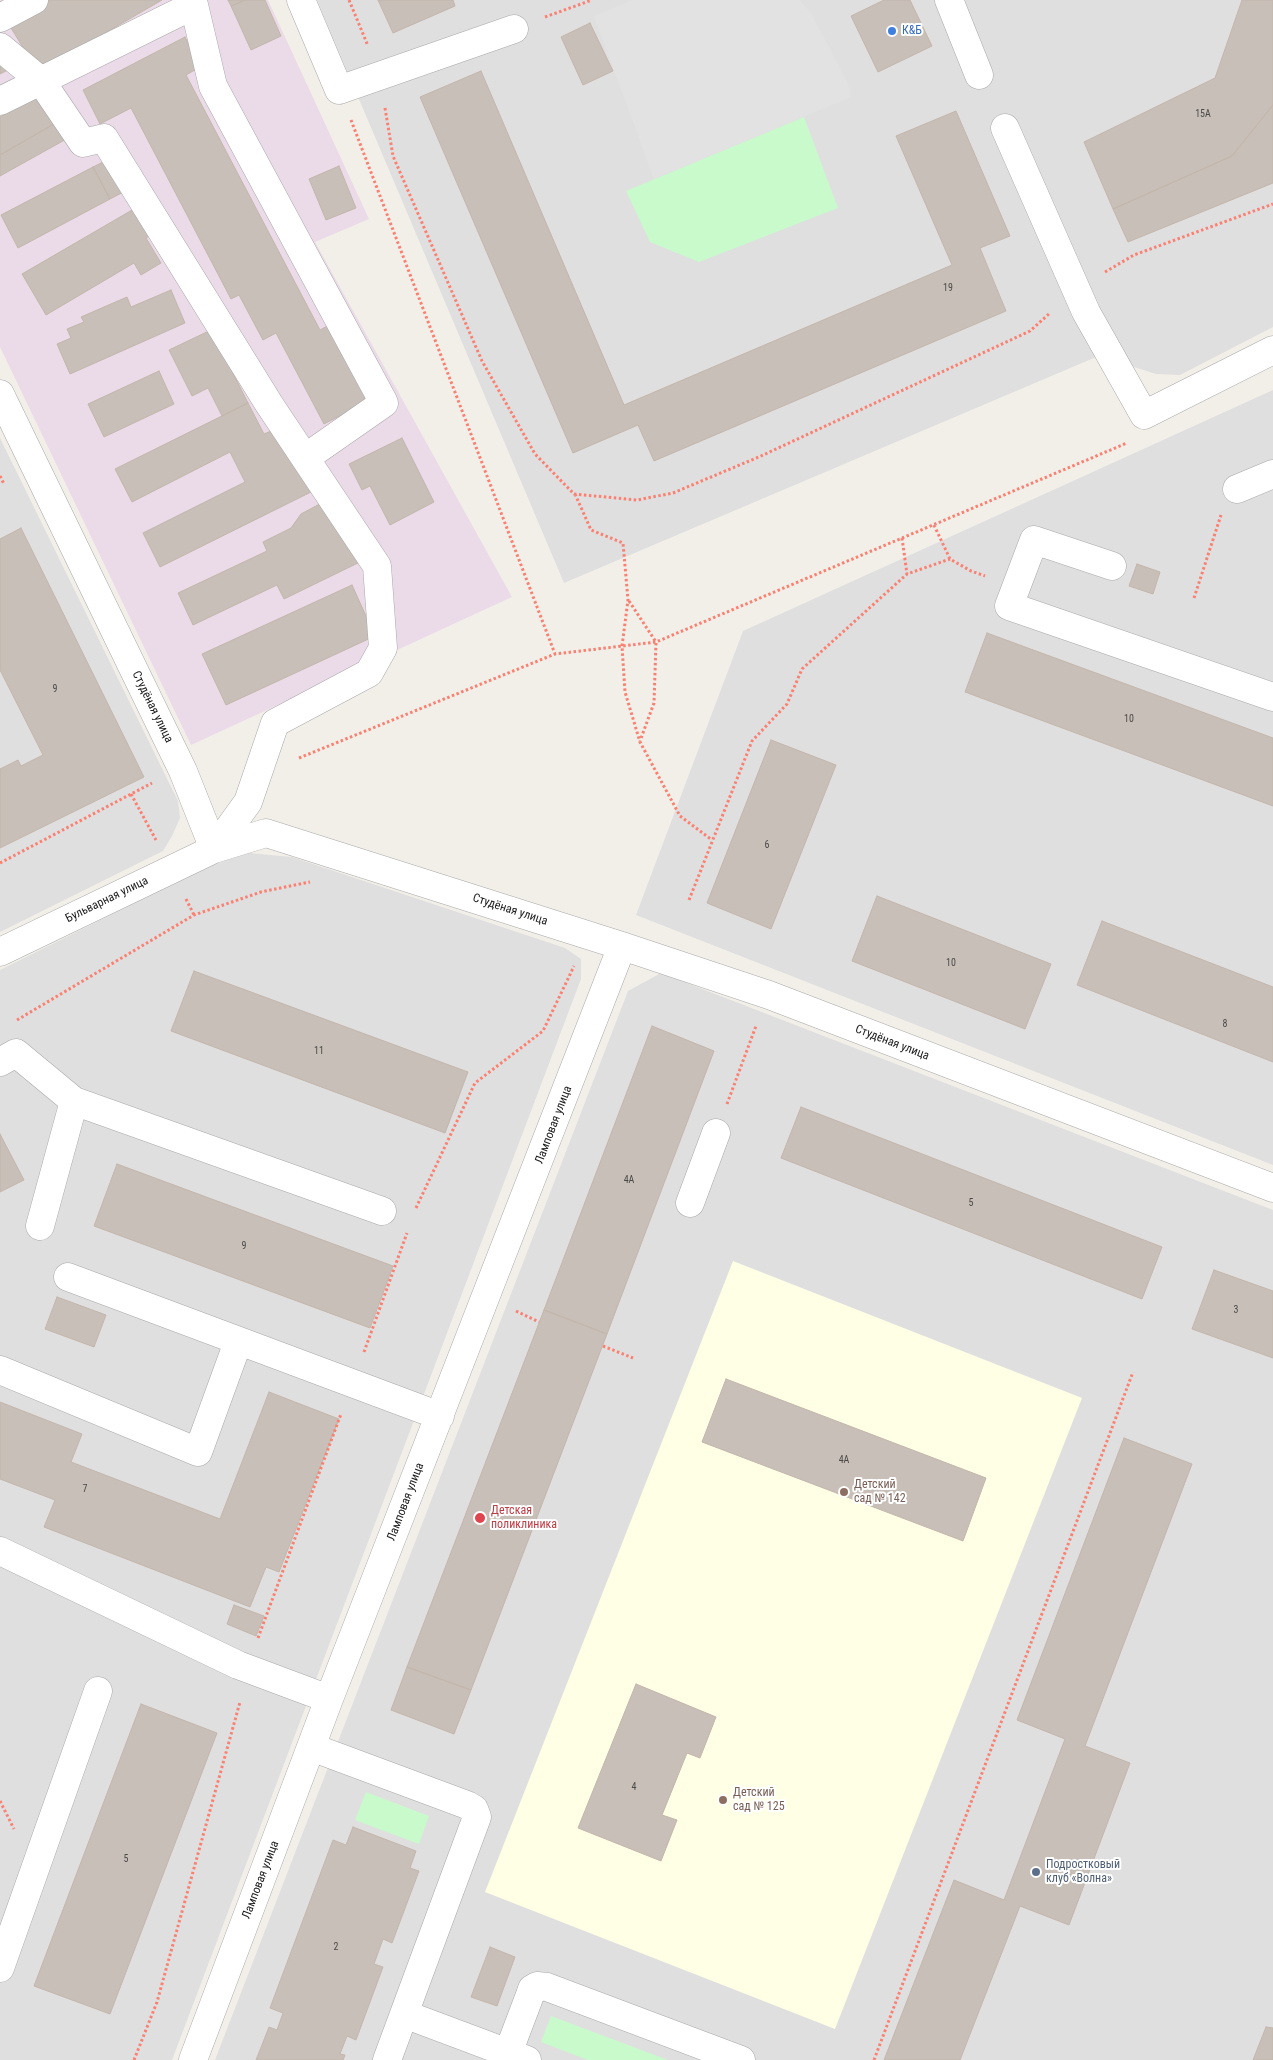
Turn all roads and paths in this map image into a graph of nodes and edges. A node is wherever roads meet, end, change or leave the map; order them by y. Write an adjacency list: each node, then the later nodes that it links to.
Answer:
1 (34, 0): 7 (street)
2 (301, 0): 13 (street)
3 (349, 0): 10 (path)
4 (592, 0): 8 (path)
5 (949, 0): 11 (street)
6 (192, 3): 12 (street); 22 (street)
7 (0, 18)
8 (514, 29): 10 (street)
9 (0, 47): 12 (street)
10 (383, 74): 13 (street); 25 (path)
11 (979, 75)
12 (41, 81): 14 (street); 22 (street)
13 (339, 90): 37 (path)
14 (0, 101)
15 (1004, 128): 18 (street)
16 (1273, 204): 17 (path)
17 (1134, 255)
18 (1076, 289): 19 (street); 25 (path)
19 (1273, 350)
20 (0, 394): 44 (street, Студёная улица)
21 (1128, 443): 27 (path)
22 (305, 458): 44 (street)
23 (1273, 474): 24 (street)
24 (1238, 489)
25 (574, 494): 34 (path)
26 (1221, 514): 33 (path)
27 (934, 525): 28 (path); 29 (path)
28 (902, 538): 32 (path); 35 (path)
29 (950, 559): 31 (path); 32 (path)
30 (1112, 566): 38 (street)
31 (971, 571)
32 (907, 574): 43 (path)
33 (1194, 598)
34 (628, 600): 35 (path); 36 (path)
35 (656, 642): 36 (path); 39 (path)
36 (622, 646): 37 (path); 39 (path)
37 (555, 654): 40 (path)
38 (1273, 697)
39 (640, 742): 43 (path)
40 (292, 760)
41 (159, 780): 42 (path)
42 (131, 794): 45 (path); 46 (path)
43 (712, 840): 48 (path)
44 (214, 849): 46 (street, Бульварная улица); 49 (street, Студёная улица)
45 (0, 863)
46 (171, 869): 50 (street, Бульварная улица)
47 (261, 892): 53 (path)
48 (689, 900)
49 (622, 946): 52 (street, Студёная улица); 70 (street, Ламповая улица)
50 (0, 952)
51 (576, 963): 59 (path)
52 (769, 995): 56 (path); 57 (street, Студёная улица)
53 (8, 1025)
54 (0, 1062): 55 (street)
55 (74, 1101): 60 (street); 61 (street)
56 (716, 1133): 58 (street)
57 (1273, 1188)
58 (690, 1203)
59 (415, 1210)
60 (382, 1211)
61 (40, 1226)
62 (409, 1228): 69 (path)
63 (68, 1277): 64 (street)
64 (238, 1342): 67 (street); 69 (street)
65 (603, 1346): 66 (path)
66 (633, 1358)
67 (0, 1370)
68 (1133, 1372): 83 (path)
69 (353, 1384): 70 (street); 72 (path)
70 (440, 1416): 74 (street, Ламповая улица)
71 (0, 1551): 72 (street)
72 (249, 1669): 74 (street); 79 (path)
73 (98, 1691): 76 (street)
74 (329, 1699): 75 (street, Ламповая улица)
75 (311, 1747): 77 (street); 80 (street, Ламповая улица)
76 (0, 1968)
77 (404, 2014): 78 (street); 81 (street)
78 (517, 2056): 82 (street)
79 (134, 2060)
80 (193, 2060)
81 (387, 2060)
82 (741, 2060)
83 (874, 2060)

